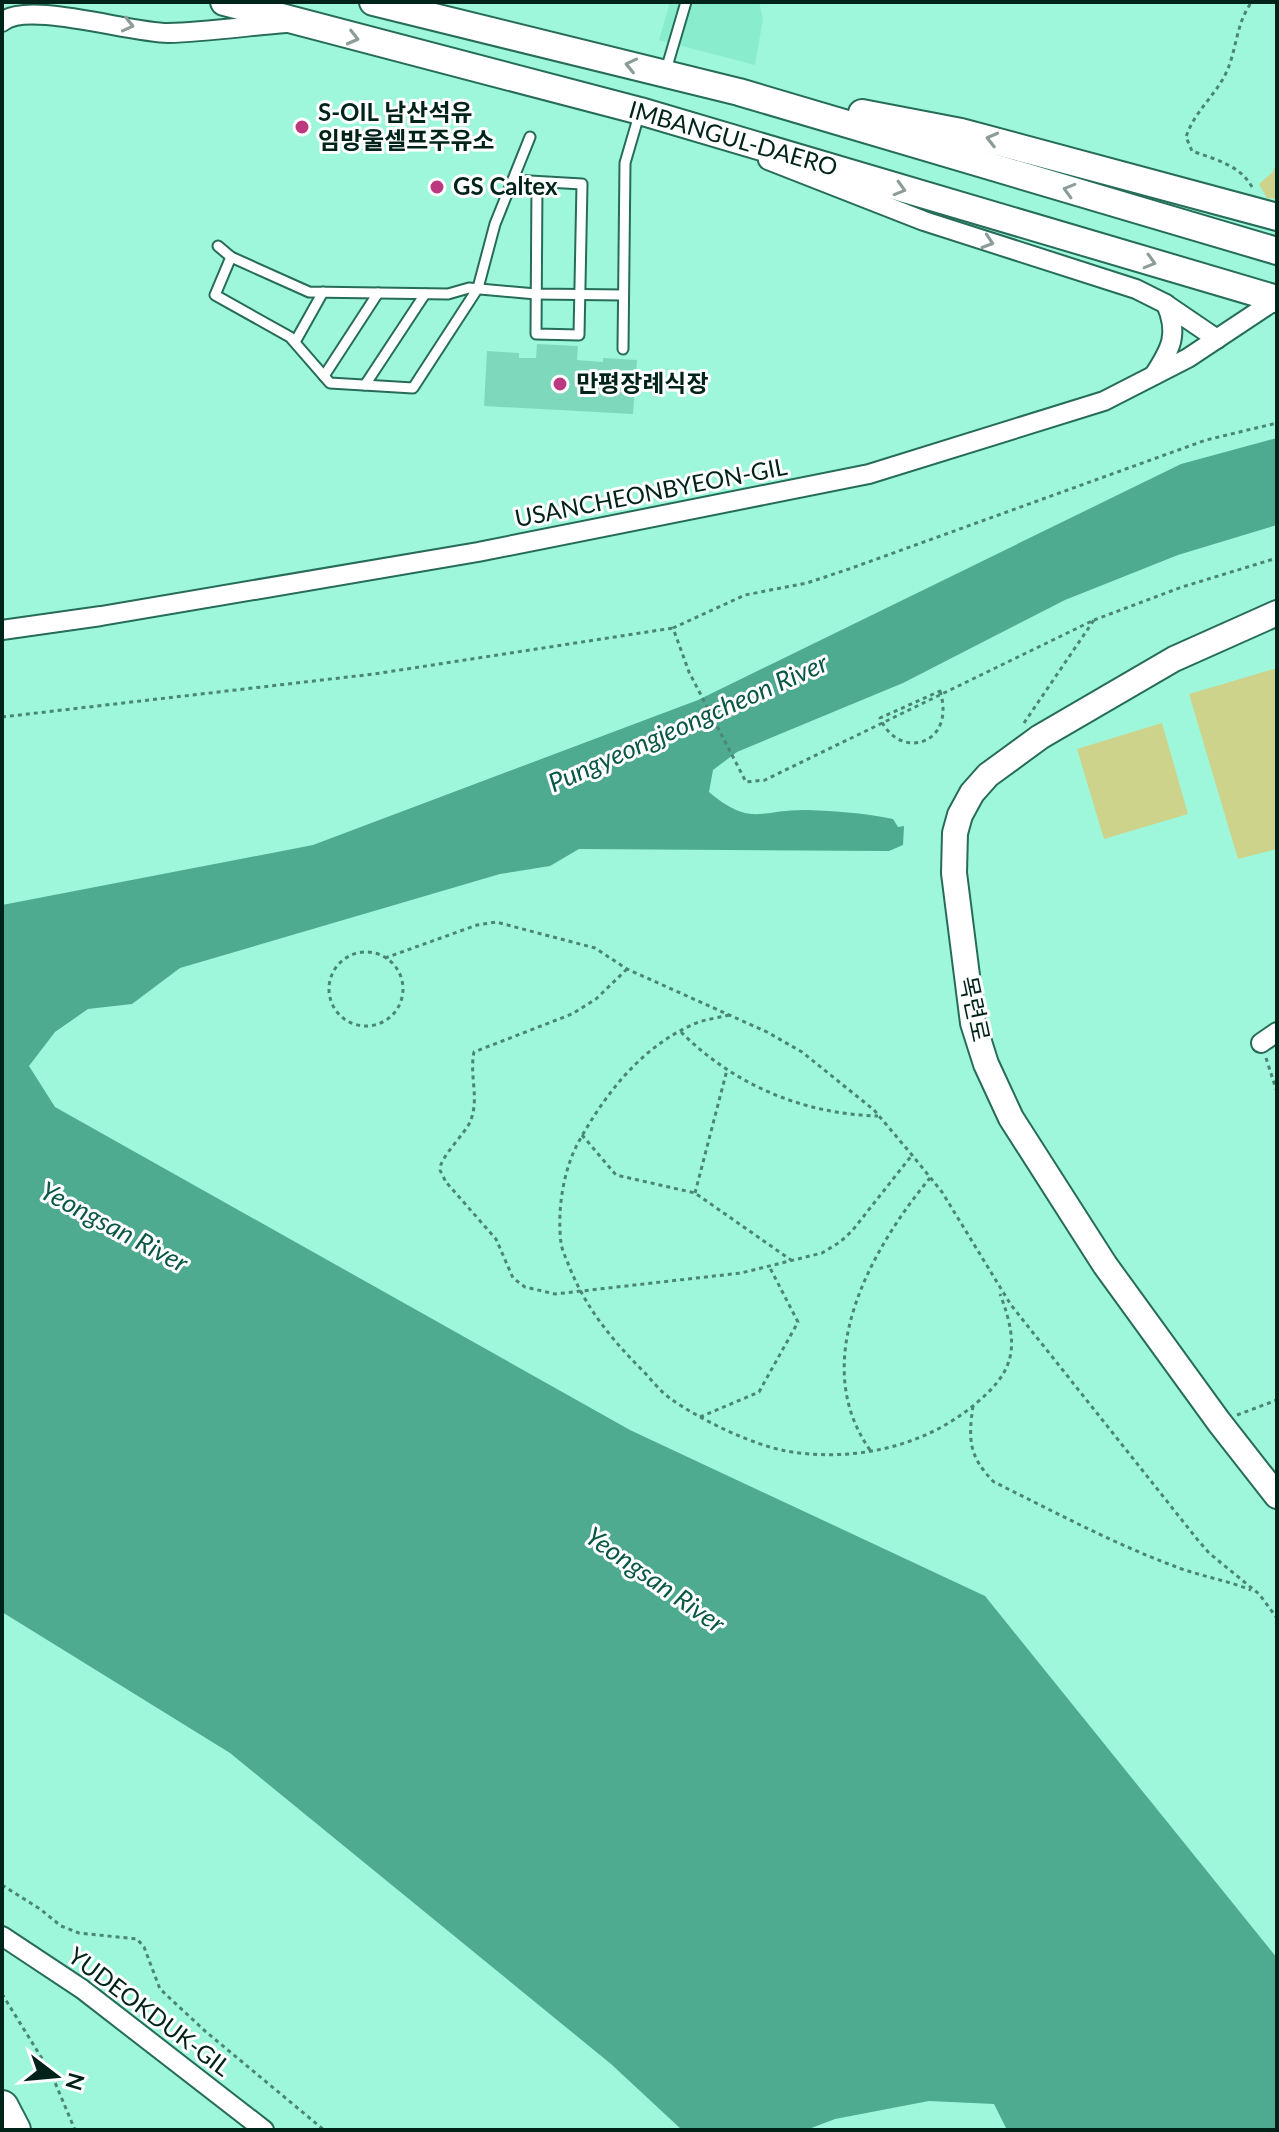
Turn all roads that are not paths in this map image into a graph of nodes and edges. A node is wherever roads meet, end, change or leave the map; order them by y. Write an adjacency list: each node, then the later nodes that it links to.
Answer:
1 (224, 2): 5 (main road, IMBANGUL-DAERO)
2 (373, 2): 6 (main road, IMBANGUL-DAERO, one-way to 2)
3 (686, 2): 6 (lane)
4 (2, 22): 5 (street, one-way to 5)
5 (295, 23): 8 (main road, IMBANGUL-DAERO, one-way to 8)
6 (665, 73): 7 (main road, IMBANGUL-DAERO)
7 (739, 92): 12 (main road, one-way to 7); 14 (main road, IMBANGUL-DAERO, one-way to 7)
8 (647, 113): 22 (lane); 23 (main road, IMBANGUL-DAERO, one-way to 23); 24 (street, one-way to 24)
9 (530, 137): 10 (lane)
10 (513, 180): 11 (lane); 16 (lane)
11 (537, 182): 20 (lane); 21 (lane)
12 (1267, 214)
13 (218, 246): 15 (lane)
14 (1277, 251)
15 (231, 257): 17 (lane); 26 (lane)
16 (478, 288): 19 (lane); 20 (lane); 30 (lane)
17 (323, 292): 18 (lane); 26 (lane)
18 (378, 293): 19 (lane); 28 (lane)
19 (425, 294): 30 (lane)
20 (536, 294): 21 (lane); 21 (lane)
21 (579, 295): 22 (lane)
22 (623, 295): 27 (lane)
23 (1277, 299): 25 (street, USANCHEONBYEON-GIL)
24 (1166, 304): 25 (street); 29 (street)
25 (1217, 339): 29 (street, USANCHEONBYEON-GIL)
26 (295, 342): 28 (lane)
27 (623, 349)
28 (324, 376): 30 (lane)
29 (1153, 377): 32 (street, USANCHEONBYEON-GIL)
30 (365, 385)
31 (1277, 613): 35 (street, 목련로)
32 (2, 630)
33 (1277, 1032): 34 (street)
34 (1261, 1043)
35 (1277, 1496)
36 (2, 1936): 39 (street, YUDEOKDUK-GIL)
37 (2, 2107): 38 (highway)
38 (14, 2130)
39 (264, 2130)

